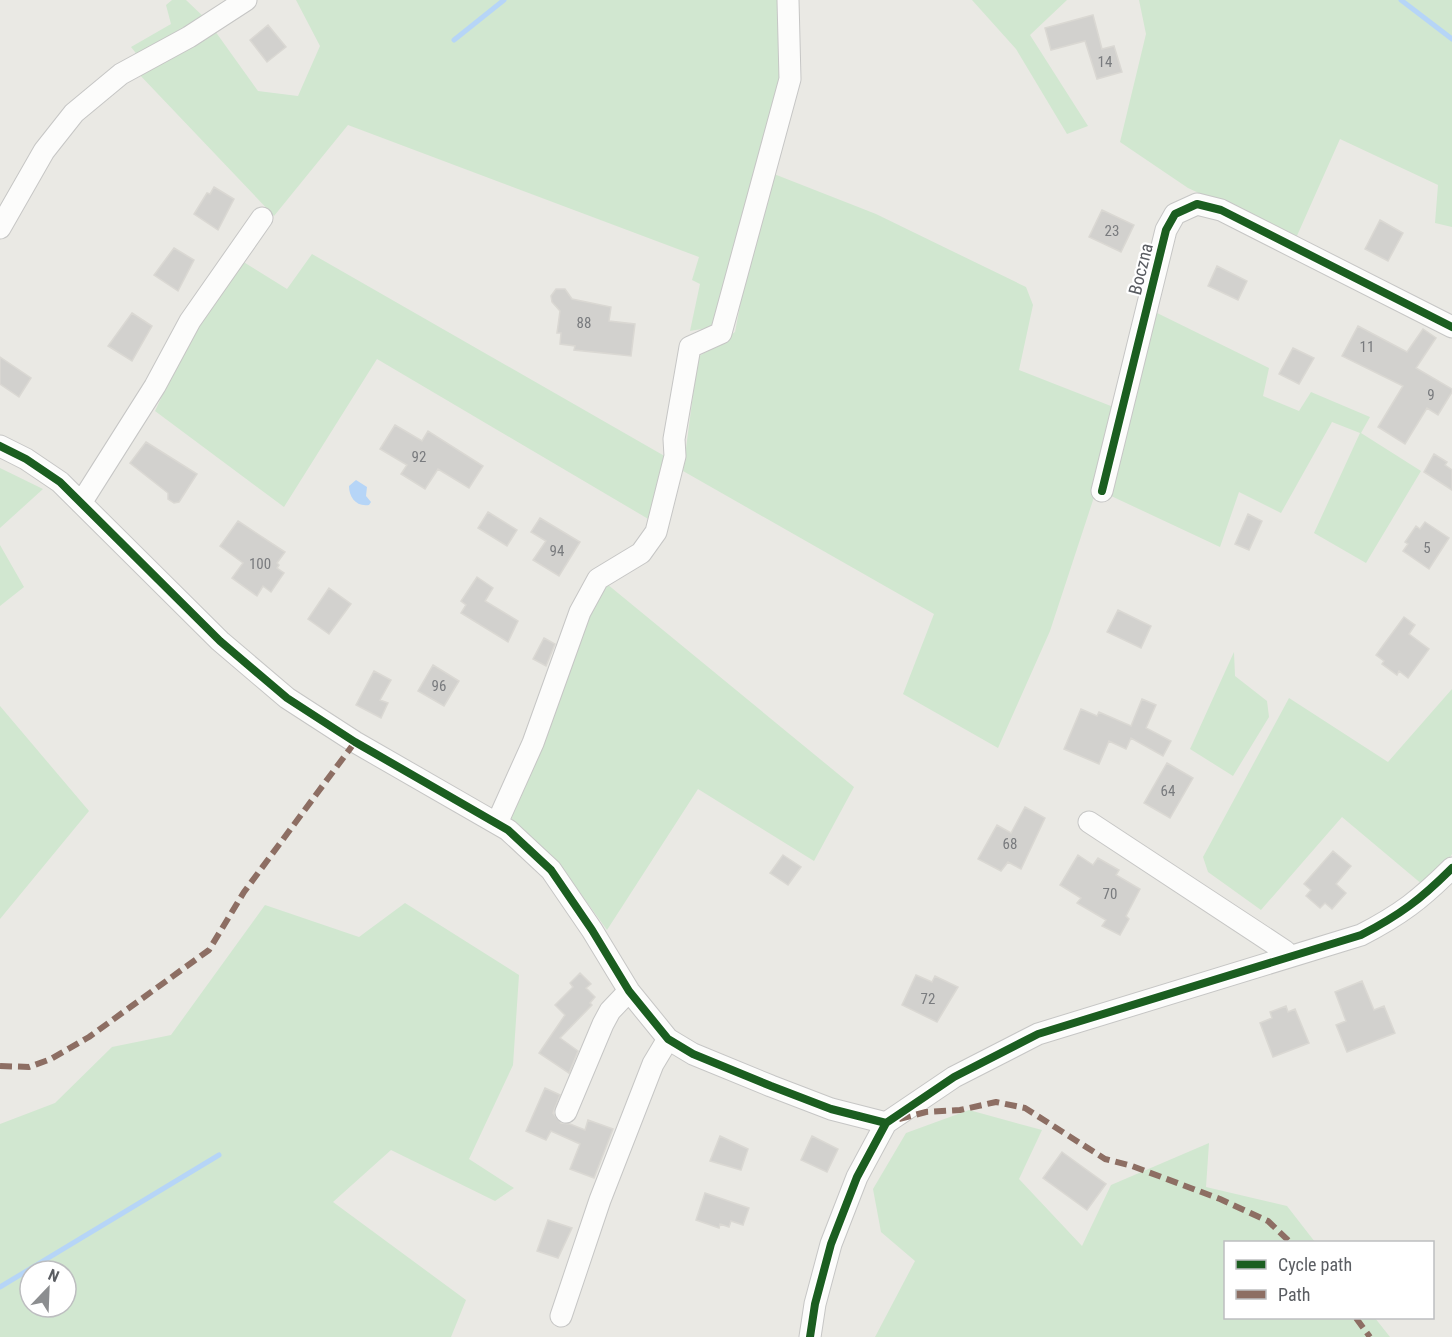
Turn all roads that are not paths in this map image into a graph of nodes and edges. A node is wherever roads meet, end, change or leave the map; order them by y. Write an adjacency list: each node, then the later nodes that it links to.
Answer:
1 (246, 0): 4 (street)
2 (788, 0): 10 (street)
3 (262, 218): 8 (street)
4 (0, 228)
5 (1452, 327): 7 (street, Boczna)
6 (0, 446): 8 (street)
7 (1102, 491)
8 (81, 503): 10 (street)
9 (1089, 822): 12 (street)
10 (497, 823): 13 (street)
11 (1452, 868): 12 (street)
12 (1288, 957): 16 (street)
13 (629, 991): 14 (street); 15 (street)
14 (668, 1039): 16 (street); 17 (street)
15 (566, 1112)
16 (885, 1123): 18 (street)
17 (561, 1316)
18 (810, 1337)

